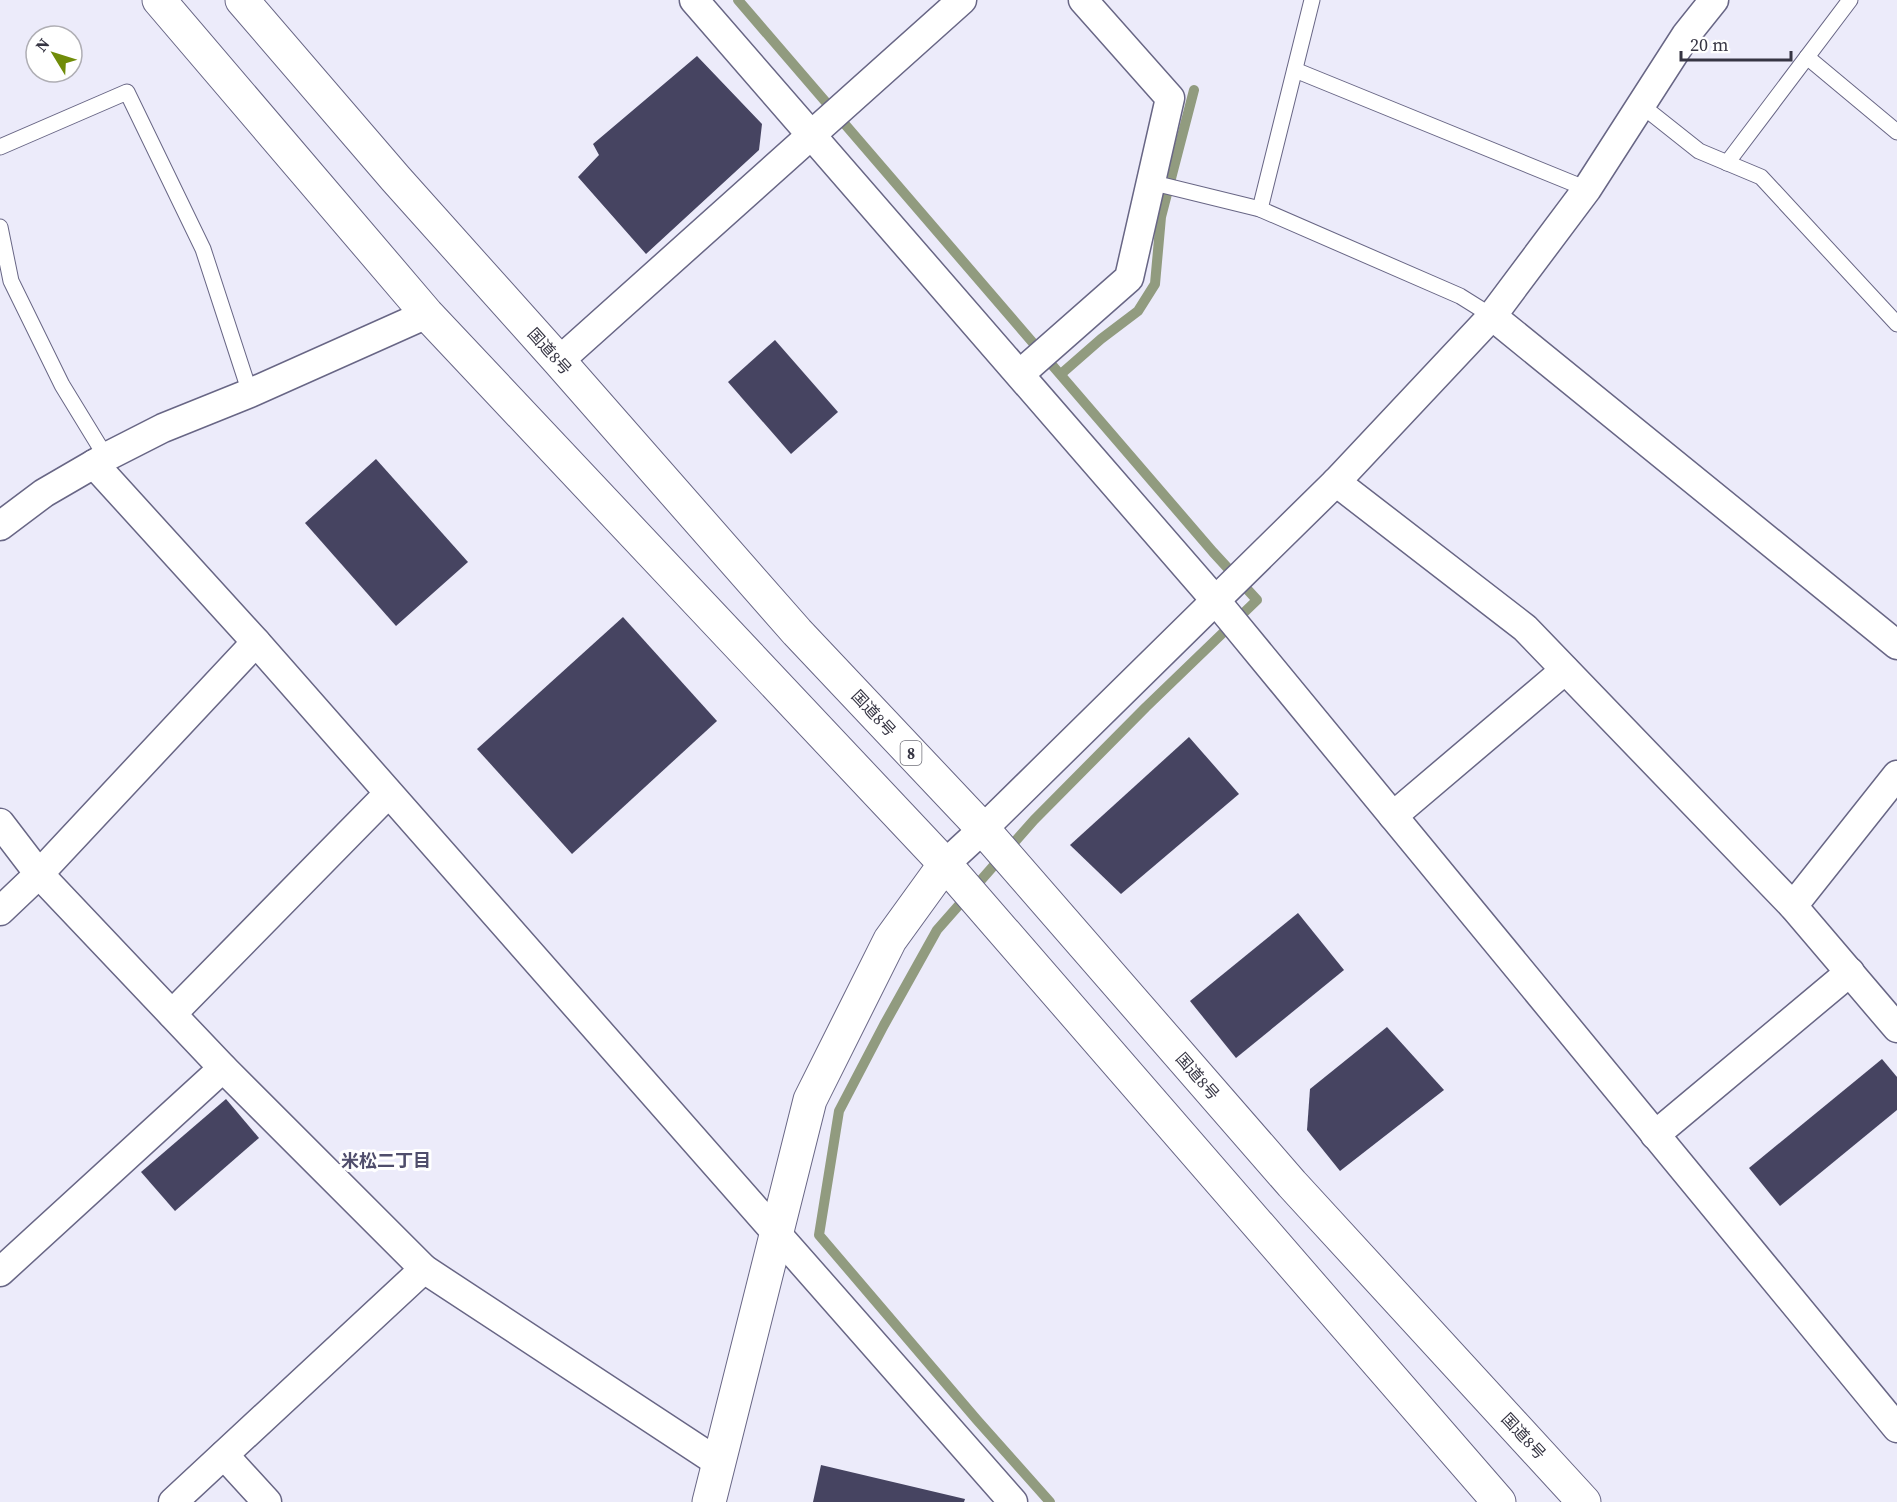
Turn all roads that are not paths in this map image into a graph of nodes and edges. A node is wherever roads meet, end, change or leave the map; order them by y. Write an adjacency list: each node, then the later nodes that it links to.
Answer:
1 (159, 0): 20 (main road)
2 (242, 0): 23 (main road, 国道8号 / 8)
3 (694, 0): 13 (street)
4 (962, 0): 13 (street)
5 (1083, 0): 16 (street)
6 (1312, 0): 10 (lane)
7 (1714, 0): 11 (street)
8 (1850, 0): 9 (lane)
9 (1807, 57): 12 (lane); 15 (lane)
10 (1295, 69): 17 (lane); 18 (lane)
11 (1641, 105): 15 (lane); 17 (street)
12 (1897, 132)
13 (812, 135): 23 (street); 24 (street)
14 (0, 147): 25 (lane)
15 (1727, 163): 22 (lane)
16 (1150, 182): 18 (lane); 24 (street)
17 (1587, 189): 21 (street)
18 (1260, 209): 21 (lane)
19 (0, 227): 26 (lane)
20 (427, 314): 25 (street); 38 (main road)
21 (1492, 316): 27 (street); 31 (street)
22 (1897, 324)
23 (559, 361): 37 (main road, 国道8号 / 8)
24 (1020, 374): 29 (street)
25 (250, 393): 26 (street)
26 (100, 460): 28 (street); 30 (street)
27 (1336, 482): 29 (street); 32 (street)
28 (0, 526)
29 (1216, 601): 35 (street); 37 (street)
30 (255, 642): 34 (street); 39 (street)
31 (1897, 645)
32 (1565, 670): 35 (street); 40 (street)
33 (1897, 775): 40 (street)
34 (388, 794): 43 (street); 47 (street)
35 (1394, 816): 46 (street)
36 (0, 823): 39 (street)
37 (983, 829): 38 (street); 58 (main road, 国道8号 / 8)
38 (945, 864): 47 (main road); 57 (main road)
39 (39, 874): 41 (street); 43 (street)
40 (1793, 906): 42 (street)
41 (0, 911)
42 (1850, 972): 44 (street); 46 (street)
43 (172, 1014): 45 (street)
44 (1897, 1028)
45 (223, 1068): 48 (street); 49 (street)
46 (1655, 1135): 50 (street)
47 (777, 1234): 52 (main road); 56 (street)
48 (424, 1269): 51 (street); 52 (street)
49 (0, 1272)
50 (1897, 1428)
51 (224, 1455): 53 (street); 54 (street)
52 (719, 1463): 55 (main road)
53 (173, 1502)
54 (267, 1502)
55 (709, 1502)
56 (1013, 1502)
57 (1499, 1502)
58 (1584, 1502)

